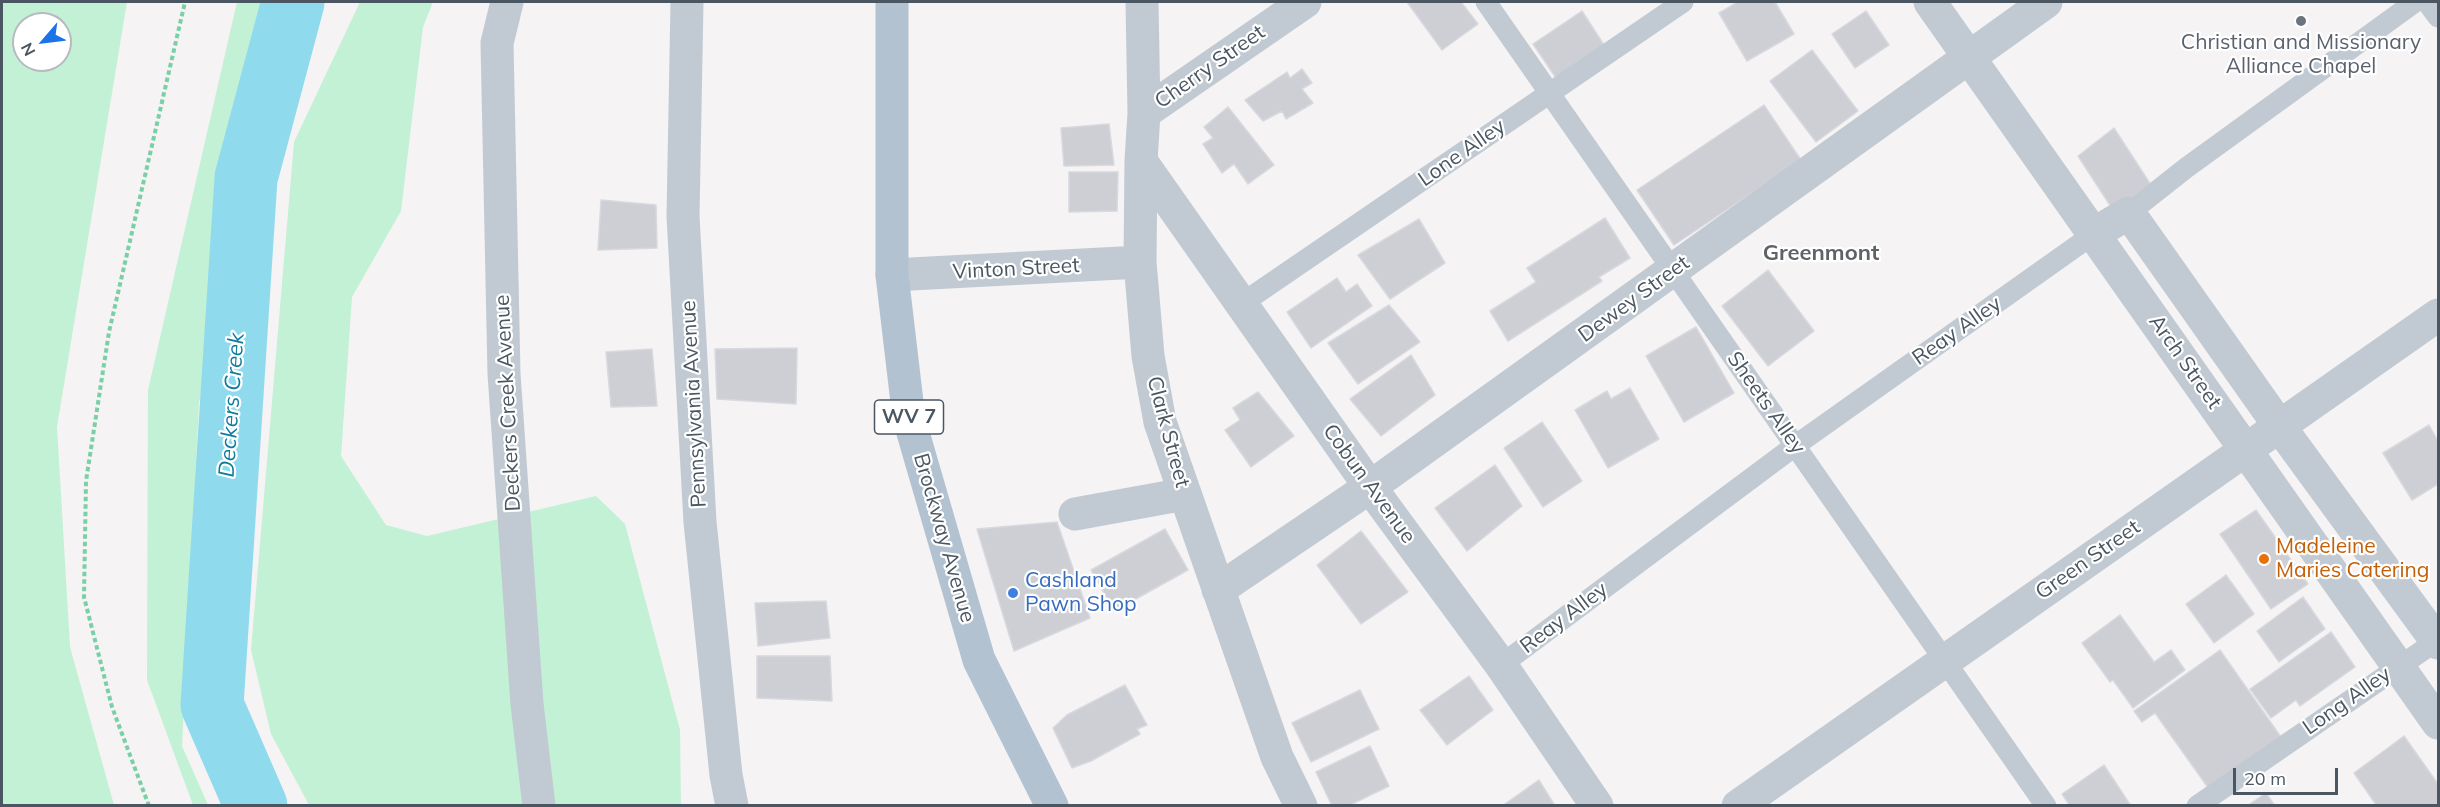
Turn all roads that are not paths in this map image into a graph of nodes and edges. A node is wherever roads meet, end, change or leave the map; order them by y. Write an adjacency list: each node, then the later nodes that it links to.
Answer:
1 (507, 2): 36 (street, Deckers Creek Avenue)
2 (687, 2): 37 (street, Pennsylvania Avenue)
3 (892, 2): 21 (main road, Brockway Avenue / WV 7)
4 (1142, 2): 15 (street, Clark Street)
5 (1305, 2): 15 (street, Cherry Street)
6 (1486, 2): 14 (lane, Sheets Alley)
7 (1683, 2): 14 (lane, Lone Alley)
8 (1930, 2): 13 (street, Arch Street)
9 (2046, 2): 13 (street, Dewey Street)
10 (2415, 2): 17 (lane, Reay Alley)
11 (2427, 2): 12 (lane)
12 (2439, 17)
13 (1969, 58): 18 (street, Arch Street); 20 (street, Dewey Street)
14 (1550, 92): 20 (lane, Sheets Alley); 22 (lane, Lone Alley)
15 (1144, 113): 16 (street, Clark Street)
16 (1141, 161): 19 (street, Clark Street); 22 (street, Cobun Avenue)
17 (2129, 213): 18 (street, Reay Alley); 24 (street, Arch Street)
18 (2096, 233): 25 (lane, Reay Alley); 26 (street, Arch Street)
19 (1140, 262): 21 (street, Vinton Street); 28 (street, Clark Street)
20 (1673, 270): 25 (lane, Sheets Alley); 27 (street, Dewey Street)
21 (892, 275): 38 (main road, Brockway Avenue / WV 7)
22 (1241, 304): 27 (street, Cobun Avenue)
23 (2439, 315): 24 (street, Green Street)
24 (2280, 427): 26 (street, Green Street); 31 (street, Arch Street)
25 (1796, 445): 32 (lane, Sheets Alley); 33 (lane, Reay Alley)
26 (2245, 450): 32 (street, Green Street); 34 (street, Arch Street)
27 (1370, 487): 30 (street, Dewey Street); 33 (street, Cobun Avenue)
28 (1185, 494): 29 (street); 30 (street, Clark Street)
29 (1075, 514)
30 (1218, 591): 39 (street, Clark Street)
31 (2438, 641): 34 (lane, Long Alley)
32 (1944, 660): 41 (street, Green Street); 42 (lane, Sheets Alley)
33 (1501, 665): 40 (street, Cobun Avenue)
34 (2399, 666): 35 (street, Arch Street); 43 (lane, Long Alley)
35 (2439, 723)
36 (539, 806)
37 (732, 806)
38 (1052, 806)
39 (1301, 806)
40 (1598, 806)
41 (1738, 806)
42 (2046, 806)
43 (2198, 806)

